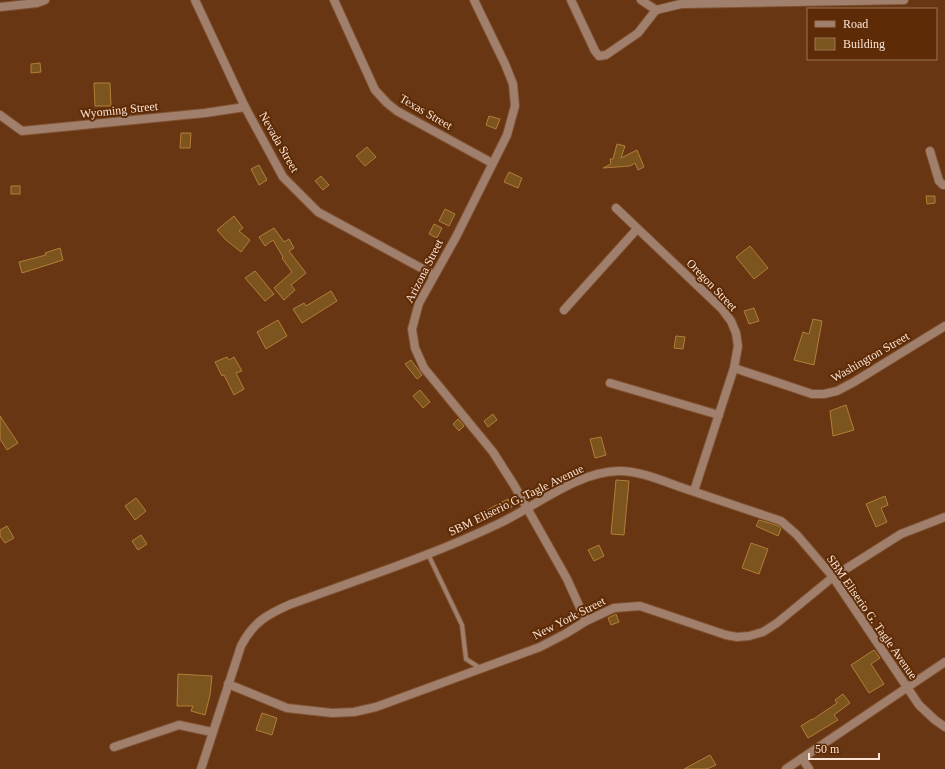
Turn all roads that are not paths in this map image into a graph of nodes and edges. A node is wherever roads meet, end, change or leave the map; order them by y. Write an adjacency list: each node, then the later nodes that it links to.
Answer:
1 (45, 0): 9 (street)
2 (195, 0): 11 (street, Nevada Street)
3 (334, 0): 14 (street, Texas Street)
4 (474, 0): 14 (street, Arizona Street)
5 (571, 0): 10 (street)
6 (641, 0): 10 (street)
7 (904, 0): 8 (street)
8 (712, 1): 10 (street)
9 (0, 6)
10 (656, 10)
11 (246, 107): 12 (street, Wyoming Street); 18 (street, Nevada Street)
12 (0, 114)
13 (930, 151): 15 (street)
14 (492, 162): 18 (street, Arizona Street)
15 (945, 185)
16 (616, 208): 17 (street, Oregon Street)
17 (638, 229): 19 (street); 21 (street, Oregon Street)
18 (434, 276): 25 (street, Arizona Street)
19 (564, 310)
20 (945, 326): 21 (street, Washington Street)
21 (734, 368): 23 (street, Oregon Street)
22 (610, 383): 23 (street)
23 (719, 415): 24 (street, Oregon Street)
24 (694, 491): 25 (street, SBM Eliserio G. Tagle Avenue); 28 (street, SBM Eliserio G. Tagle Avenue)
25 (527, 508): 27 (street, SBM Eliserio G. Tagle Avenue); 29 (street, Arizona Street)
26 (945, 517): 28 (street, New York Street)
27 (428, 554): 31 (lane); 32 (street, SBM Eliserio G. Tagle Avenue)
28 (833, 577): 29 (street, New York Street); 33 (street, SBM Eliserio G. Tagle Avenue)
29 (586, 621): 31 (street, New York Street)
30 (945, 662): 33 (street)
31 (481, 669): 32 (street, New York Street)
32 (228, 684): 35 (street, SBM Eliserio G. Tagle Avenue)
33 (906, 687): 34 (street, SBM Eliserio G. Tagle Avenue); 37 (street)
34 (945, 727)
35 (212, 732): 36 (street); 38 (street, SBM Eliserio G. Tagle Avenue)
36 (114, 747)
37 (802, 758): 39 (street); 40 (street)
38 (201, 769)
39 (786, 769)
40 (809, 769)

